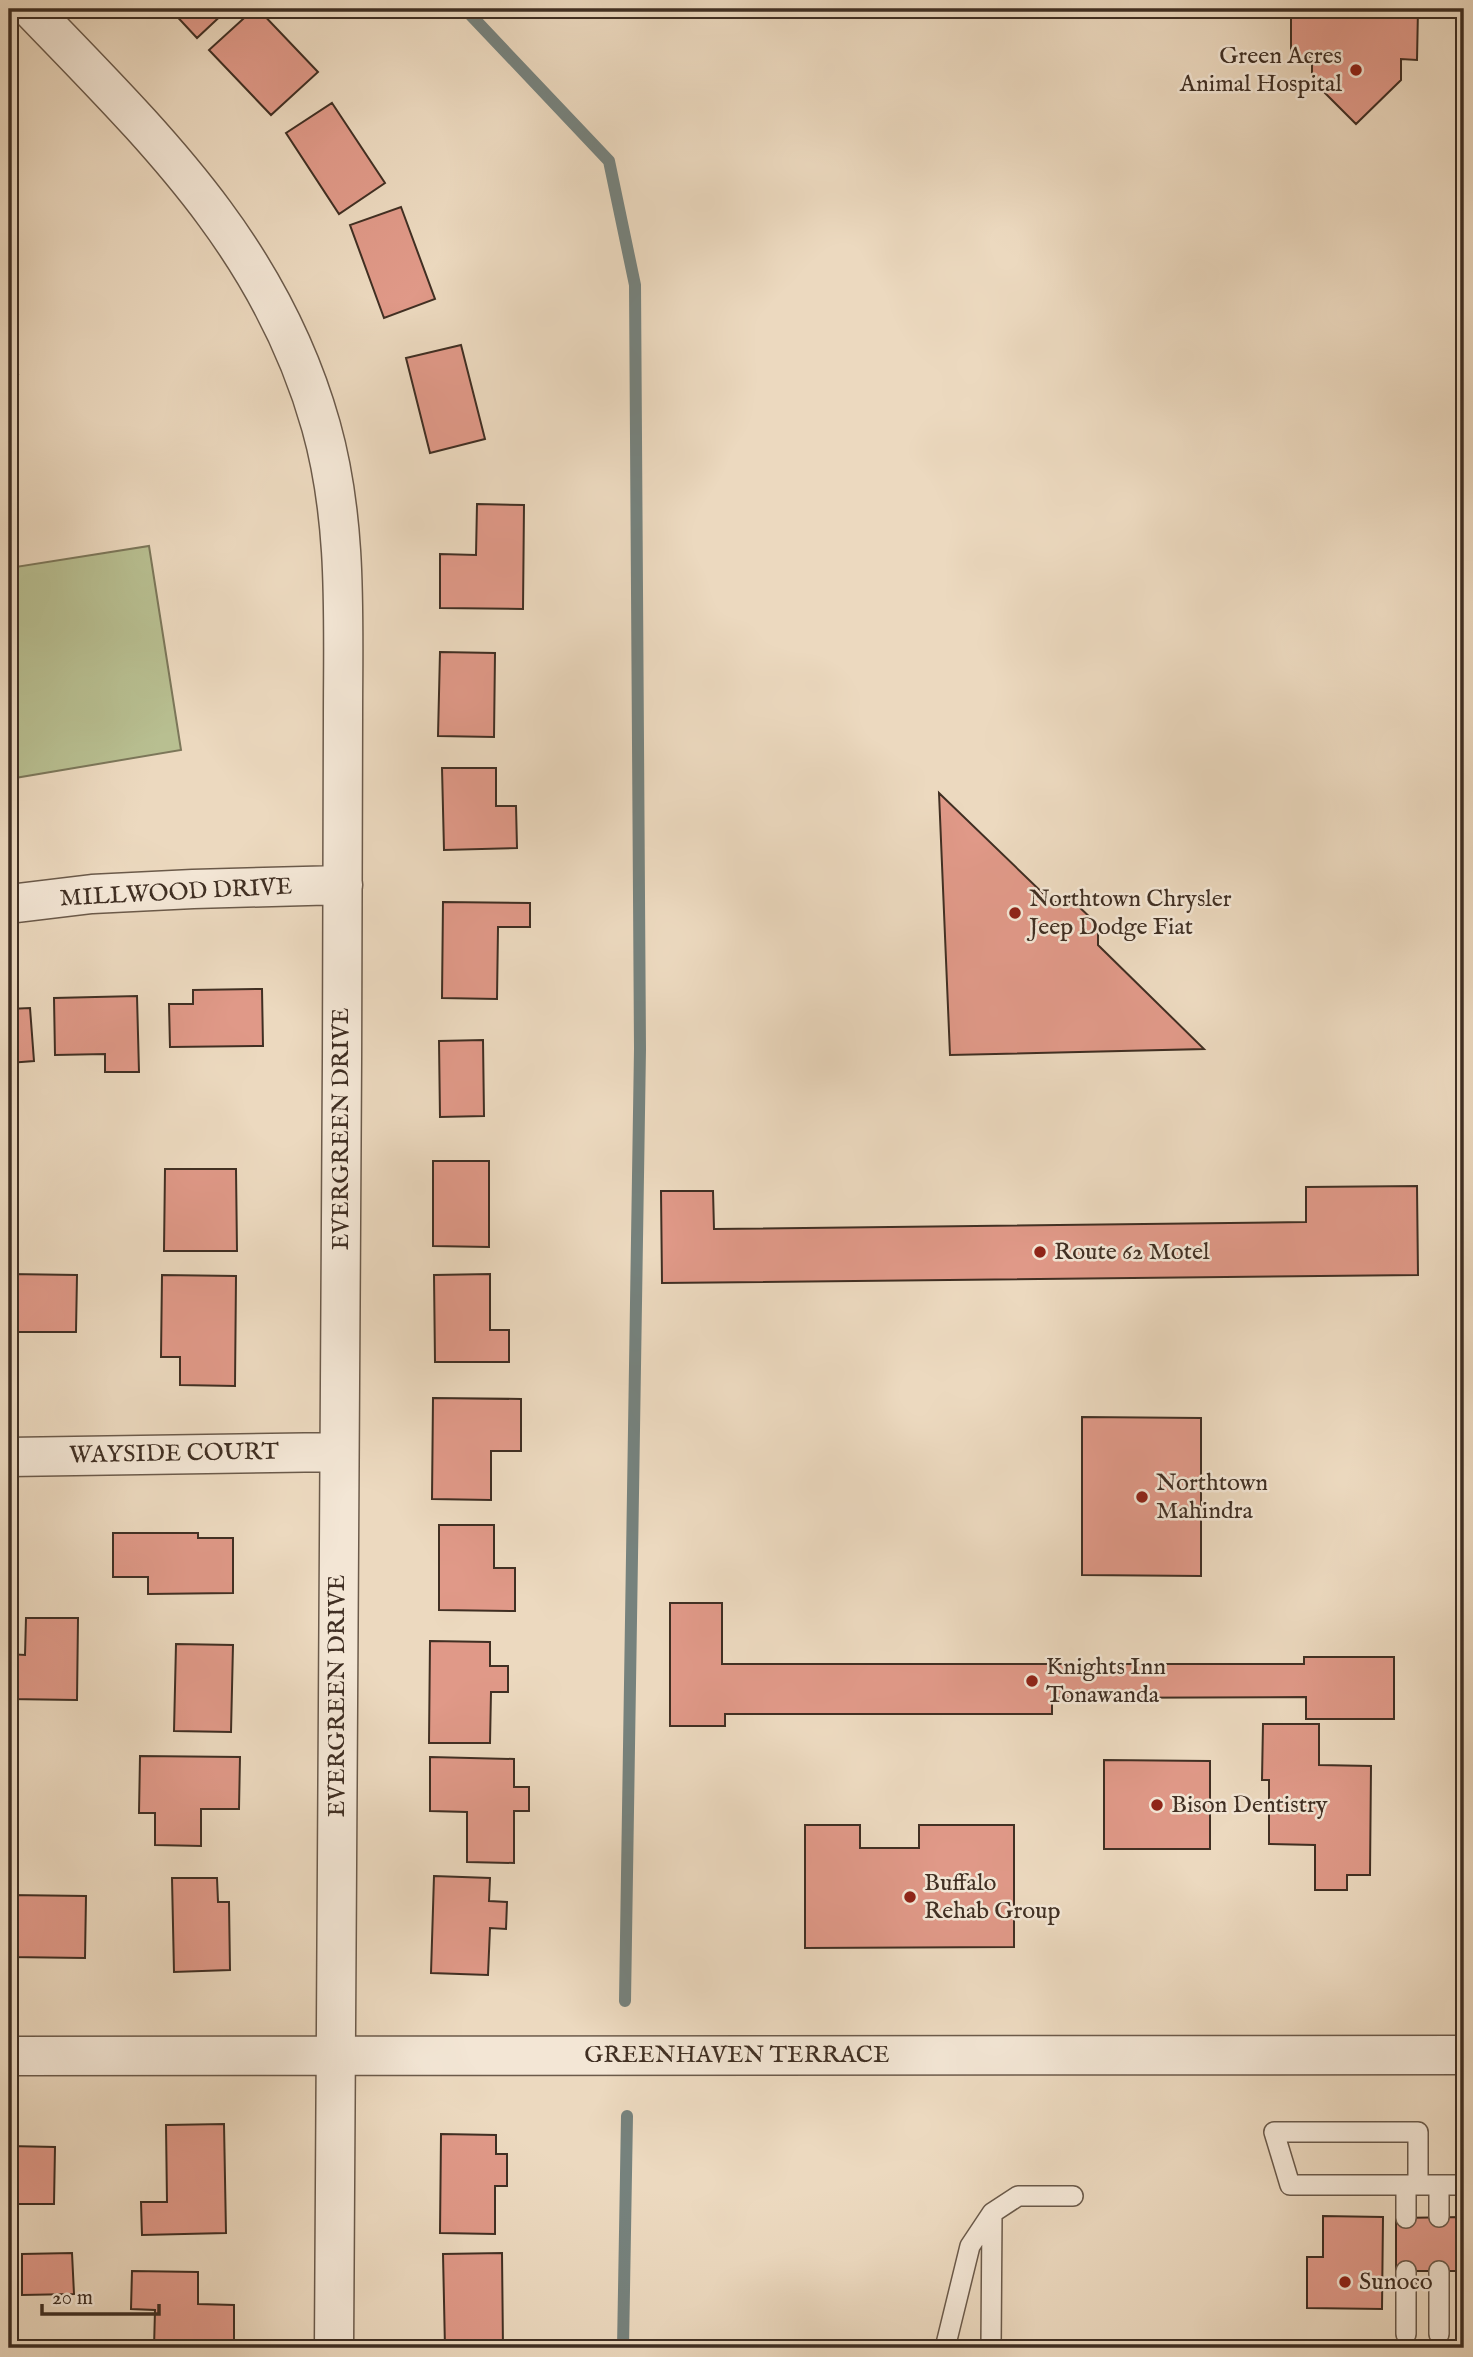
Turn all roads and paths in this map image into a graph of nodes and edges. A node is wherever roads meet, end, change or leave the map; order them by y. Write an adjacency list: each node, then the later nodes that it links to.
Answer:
1 (31, 9): 2 (street, EVERGREEN DRIVE)
2 (343, 885): 3 (street, MILLWOOD DRIVE); 4 (street, EVERGREEN DRIVE)
3 (9, 904)
4 (339, 1452): 5 (street, WAYSIDE COURT); 8 (street, EVERGREEN DRIVE)
5 (9, 1457)
6 (1464, 2055): 8 (street, GREENHAVEN TERRACE)
7 (9, 2056): 8 (street, GREENHAVEN TERRACE)
8 (335, 2056): 22 (street, EVERGREEN DRIVE)
9 (1412, 2185): 9 (lane); 10 (lane); 15 (lane)
10 (1439, 2185): 11 (lane); 14 (lane)
11 (1464, 2185)
12 (1073, 2196): 13 (lane)
13 (992, 2213): 16 (lane); 26 (lane)
14 (1439, 2217)
15 (1405, 2218)
16 (978, 2233): 19 (lane); 25 (lane)
17 (1405, 2272): 20 (lane)
18 (1439, 2272): 21 (lane)
19 (955, 2306): 23 (lane); 24 (lane)
20 (1405, 2334)
21 (1439, 2334)
22 (334, 2348)
23 (945, 2348)
24 (955, 2348)
25 (978, 2348)
26 (991, 2348)

